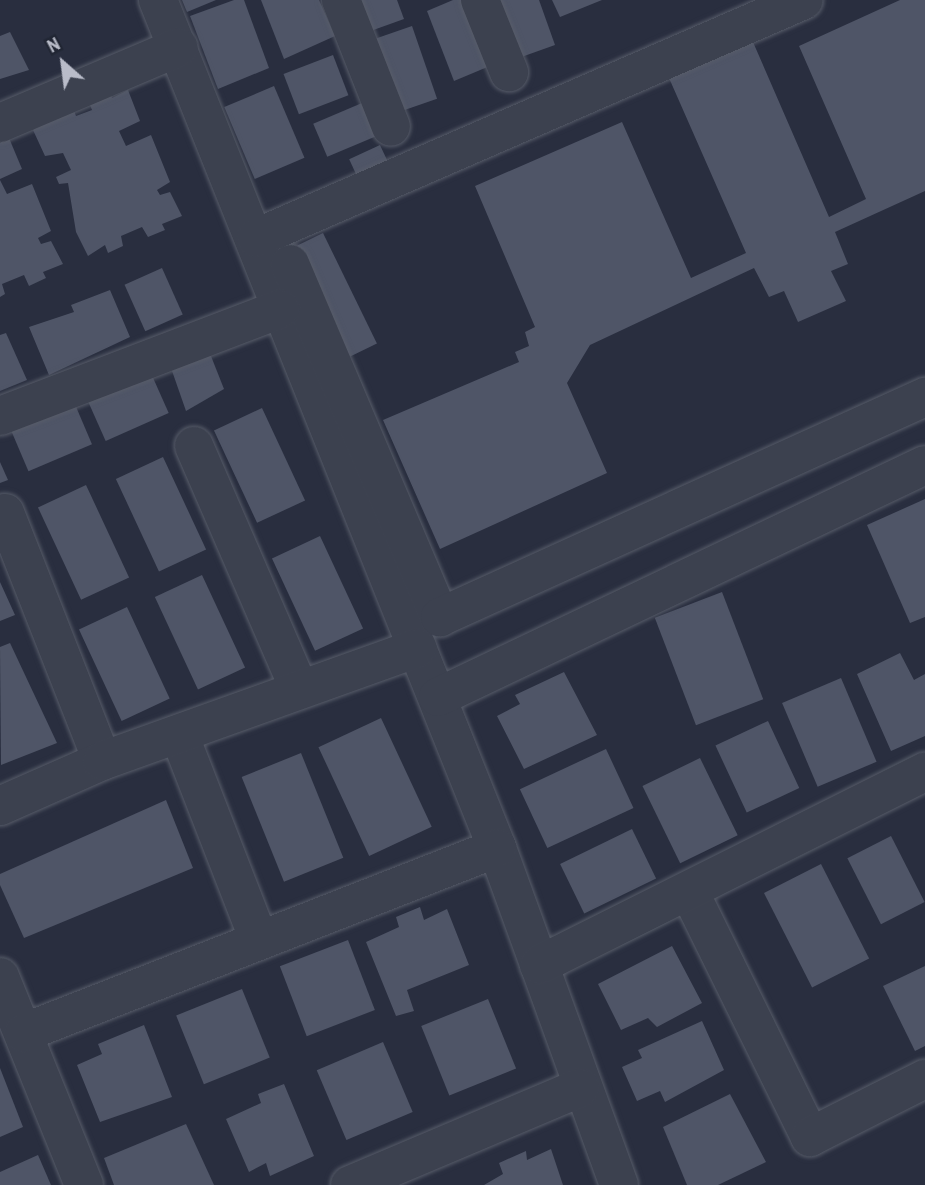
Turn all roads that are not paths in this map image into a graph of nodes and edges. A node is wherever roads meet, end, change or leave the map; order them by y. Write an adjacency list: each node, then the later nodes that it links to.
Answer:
1 (158, 0): 5 (street)
2 (341, 0): 8 (street)
3 (480, 0): 6 (street)
4 (804, 0): 9 (street)
5 (179, 47): 7 (street); 9 (street)
6 (509, 72)
7 (0, 123)
8 (391, 127)
9 (266, 234): 10 (street); 11 (street)
10 (280, 309): 12 (street); 16 (street)
11 (925, 397)
12 (0, 415)
13 (194, 446): 17 (street)
14 (925, 465): 18 (street)
15 (5, 513): 20 (street)
16 (417, 648): 17 (street); 18 (street)
17 (299, 689): 19 (street)
18 (438, 697): 23 (street)
19 (179, 734): 20 (street); 25 (street)
20 (102, 761): 22 (street)
21 (925, 772): 24 (street)
22 (0, 806)
23 (497, 848): 25 (street); 26 (street)
24 (690, 893): 26 (street); 29 (street)
25 (258, 938): 28 (street)
26 (539, 965): 30 (street)
27 (0, 977): 28 (street)
28 (23, 1034): 31 (street)
29 (925, 1079)
30 (580, 1088): 32 (street); 33 (street)
31 (84, 1185)
32 (350, 1185)
33 (619, 1185)

